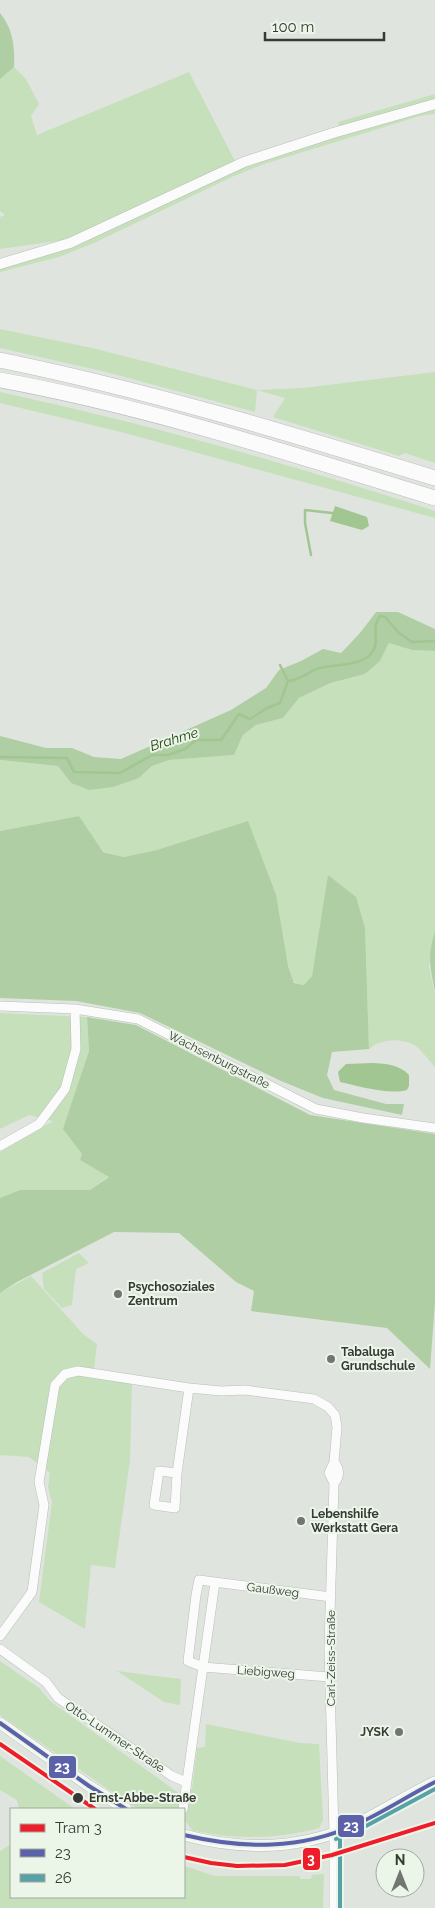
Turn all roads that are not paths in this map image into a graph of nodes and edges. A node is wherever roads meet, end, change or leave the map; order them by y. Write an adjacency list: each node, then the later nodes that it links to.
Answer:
1 (435, 104): 2 (street)
2 (0, 264)
3 (0, 360): 5 (highway)
4 (0, 380): 6 (highway)
5 (435, 478)
6 (435, 498)
7 (0, 1006): 8 (street, Wachsenburgstraße)
8 (75, 1008): 9 (street, Wachsenburgstraße); 10 (street)
9 (435, 1128)
10 (0, 1146)
11 (188, 1388): 12 (street); 14 (street, Carl-Zeiss-Straße); 15 (street)
12 (177, 1473): 12 (street)
13 (214, 1582): 14 (street, Gaußweg); 17 (street); 17 (street)
14 (331, 1597): 18 (street, Carl-Zeiss-Straße)
15 (0, 1636)
16 (0, 1649): 20 (street, Otto-Lummer-Straße)
17 (203, 1667): 18 (street, Liebigweg); 20 (street)
18 (329, 1677): 24 (street, Carl-Zeiss-Straße)
19 (0, 1723): 22 (main road)
20 (186, 1782): 23 (street)
21 (435, 1782): 24 (main road)
22 (124, 1808)
23 (183, 1808)
24 (334, 1833): 25 (main road); 26 (street, Carl-Zeiss-Straße)
25 (185, 1835)
26 (334, 1908)

